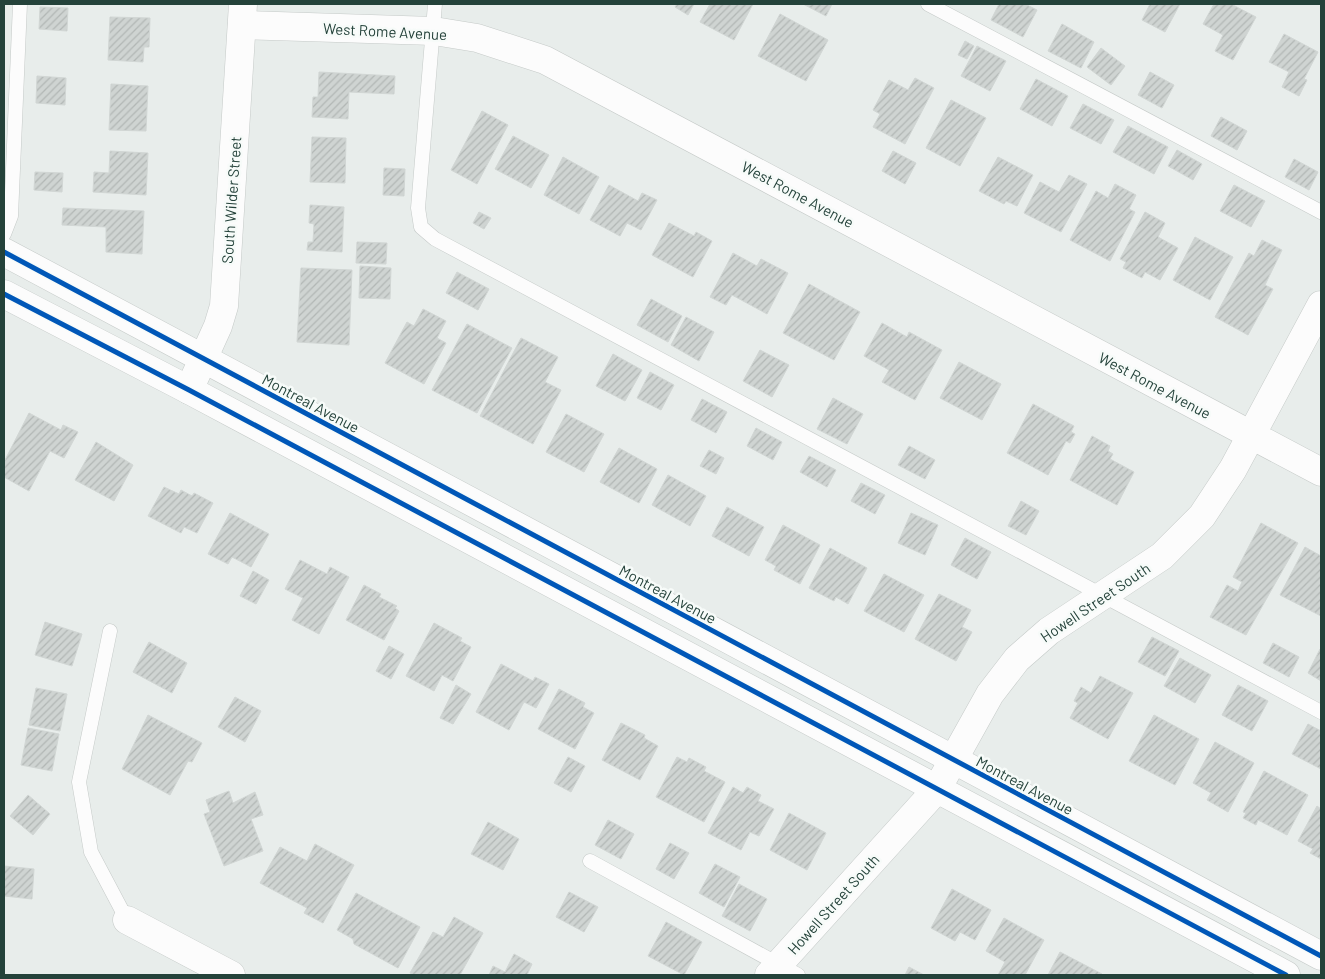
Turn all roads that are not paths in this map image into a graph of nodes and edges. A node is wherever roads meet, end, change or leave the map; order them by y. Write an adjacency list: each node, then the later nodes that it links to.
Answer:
1 (20, 4): 7 (lane)
2 (435, 4): 5 (lane)
3 (928, 4): 6 (lane)
4 (243, 15): 5 (street, West Rome Avenue); 11 (street, South Wilder Street)
5 (434, 31): 13 (street, West Rome Avenue); 15 (lane)
6 (1321, 212)
7 (4, 234)
8 (4, 252): 11 (street, Montreal Avenue)
9 (4, 294): 12 (street)
10 (1321, 305): 13 (street, Howell Street South)
11 (204, 359): 12 (street, South Wilder Street); 18 (street, Montreal Avenue)
12 (189, 390): 19 (street)
13 (1250, 436): 14 (street, West Rome Avenue); 15 (street, Howell Street South)
14 (1321, 472)
15 (1104, 596): 17 (lane); 18 (street, Howell Street South)
16 (110, 631): 21 (lane)
17 (1321, 712)
18 (954, 761): 19 (street, Howell Street South); 22 (street, Montreal Avenue)
19 (937, 789): 23 (street, Howell Street South); 25 (street)
20 (590, 861): 23 (lane)
21 (127, 920): 24 (street)
22 (1321, 956)
23 (782, 972)
24 (231, 975)
25 (1286, 975)

